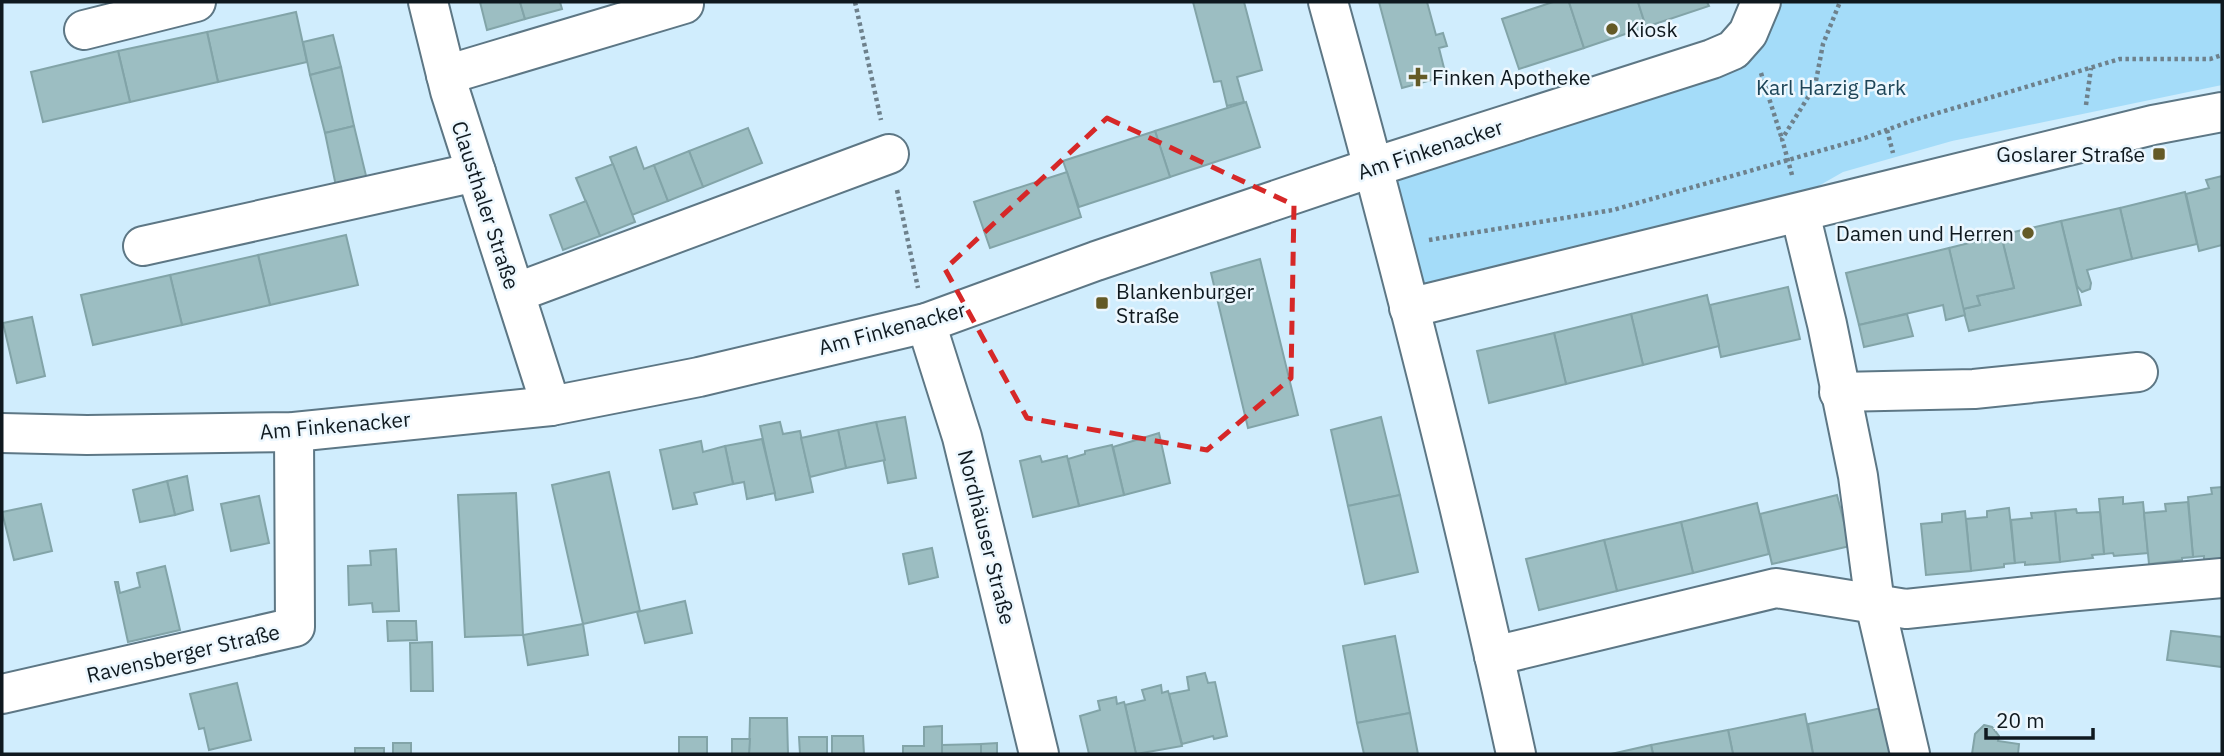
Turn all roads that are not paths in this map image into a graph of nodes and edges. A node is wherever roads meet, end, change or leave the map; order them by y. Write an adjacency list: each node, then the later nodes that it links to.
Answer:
1 (196, 2): 6 (street)
2 (428, 2): 7 (street, Clausthaler Straße)
3 (1328, 2): 10 (street)
4 (684, 4): 7 (street)
5 (1755, 17): 10 (street, Am Finkenacker)
6 (85, 30)
7 (446, 75): 11 (street, Clausthaler Straße)
8 (2222, 112): 12 (street)
9 (889, 154): 14 (street)
10 (1374, 167): 15 (street); 16 (street, Am Finkenacker)
11 (476, 172): 13 (street); 14 (street, Clausthaler Straße)
12 (1800, 212): 15 (street); 18 (street)
13 (143, 246)
14 (515, 293): 19 (street, Clausthaler Straße)
15 (1409, 308): 24 (street)
16 (926, 323): 19 (street, Am Finkenacker); 26 (street, Nordhäuser Straße)
17 (2138, 372): 18 (street)
18 (1839, 392): 23 (street)
19 (551, 406): 20 (street, Am Finkenacker)
20 (294, 432): 21 (street, Am Finkenacker); 25 (street, Ravensberger Straße)
21 (2, 433)
22 (2222, 579): 23 (street)
23 (1874, 604): 24 (street); 28 (street)
24 (1494, 656): 27 (street)
25 (2, 694)
26 (1040, 754)
27 (1516, 754)
28 (1910, 754)

